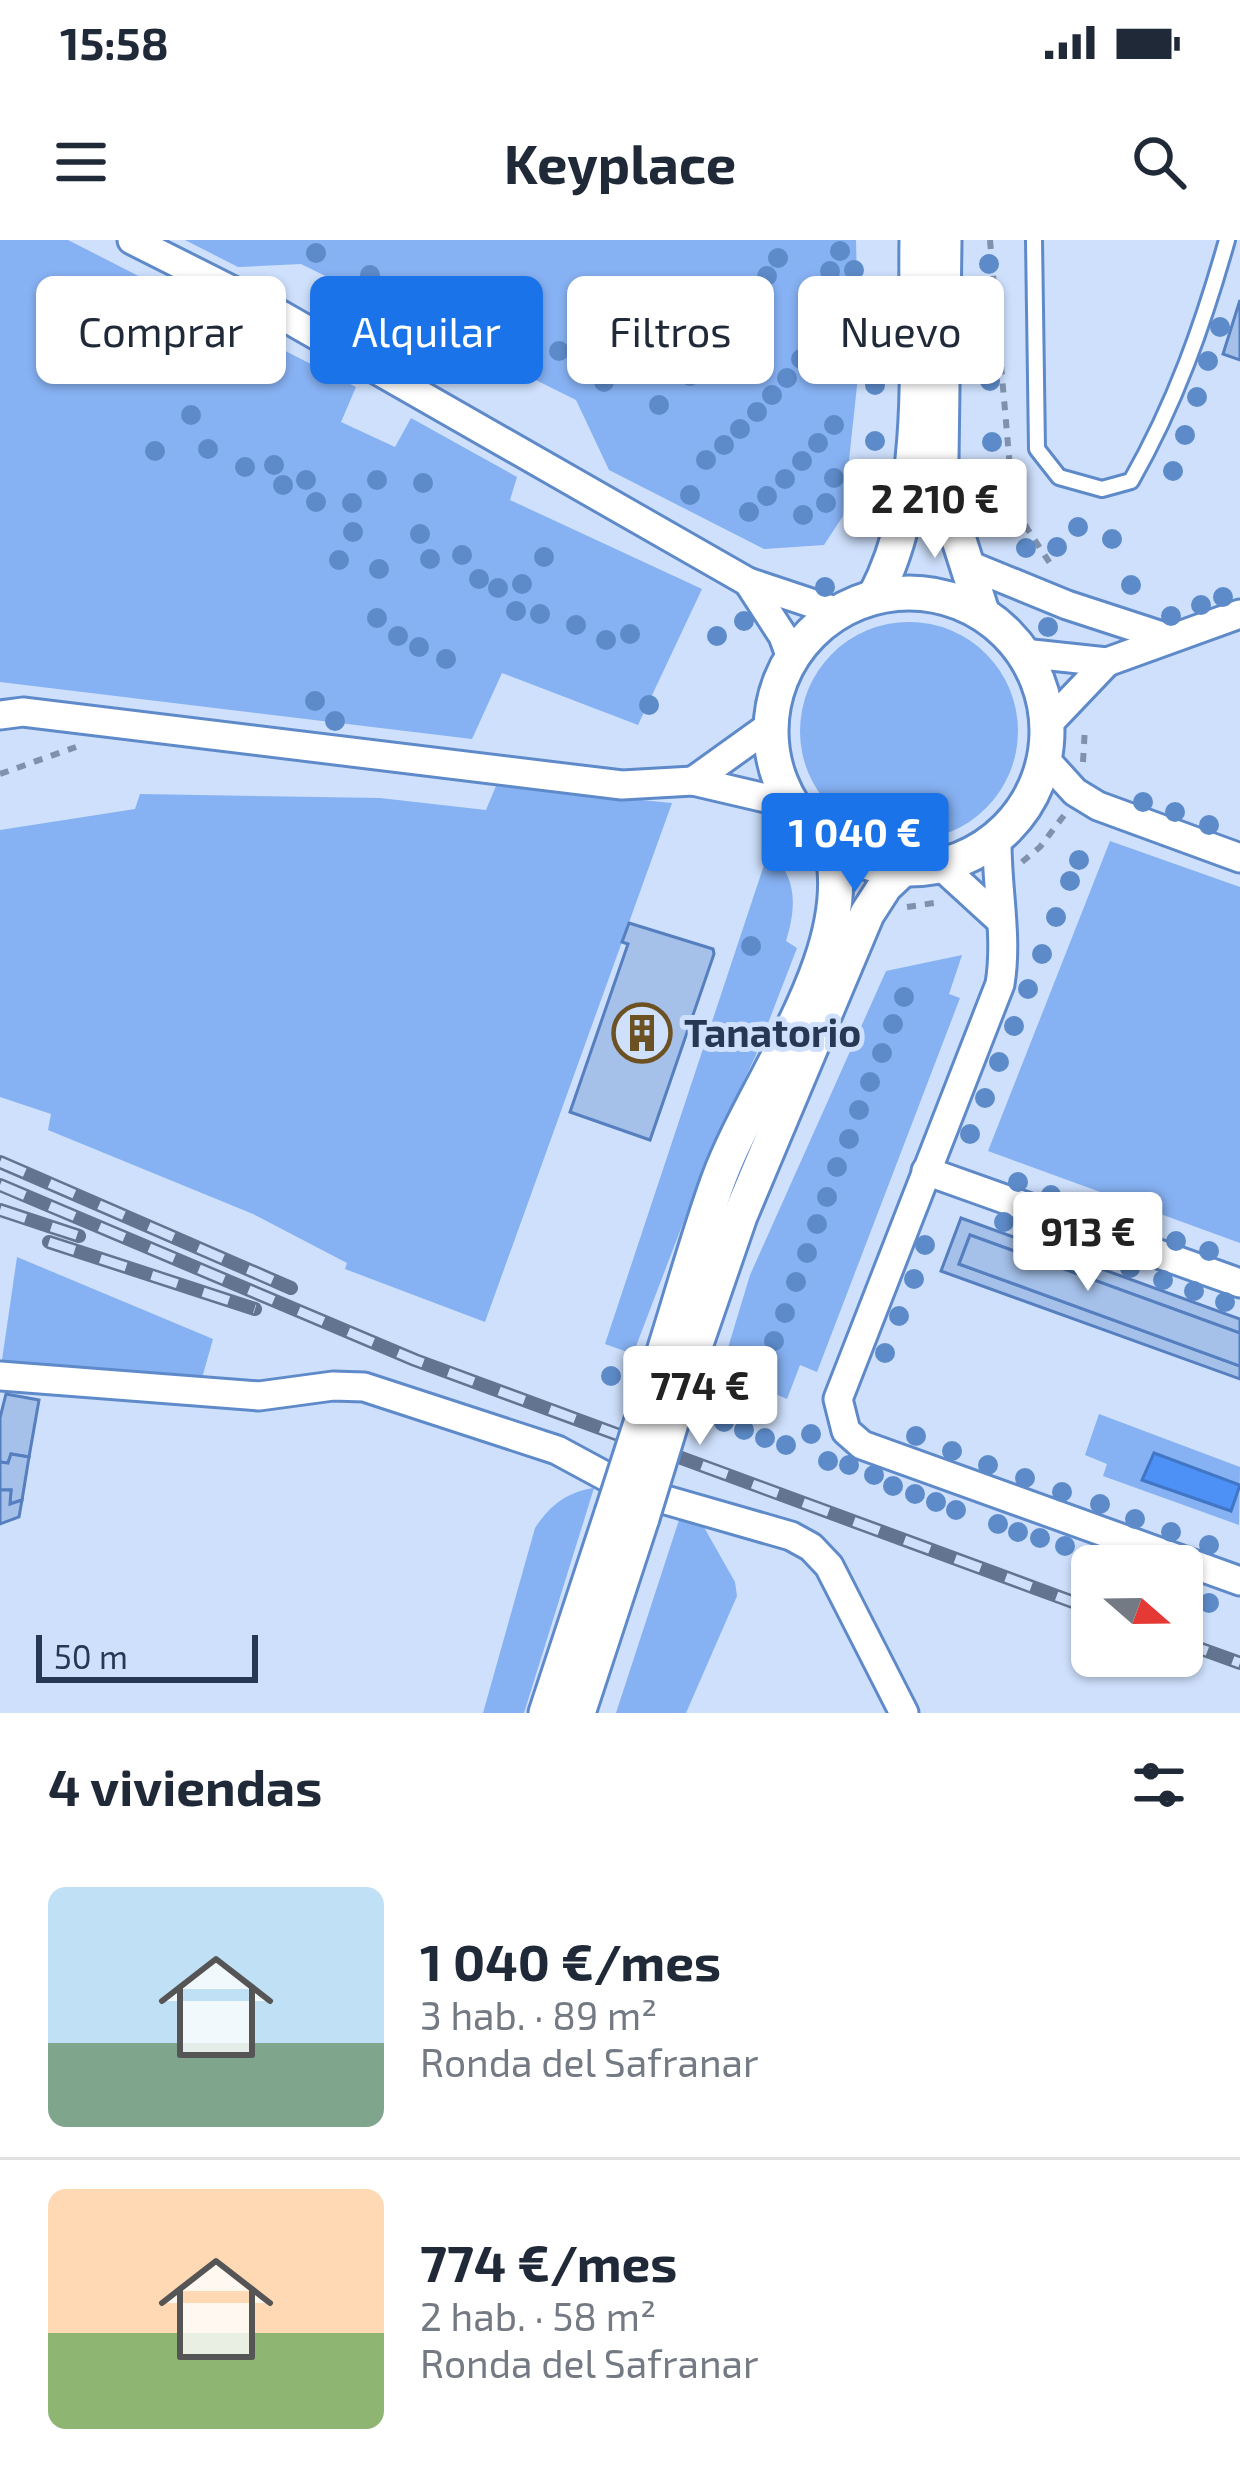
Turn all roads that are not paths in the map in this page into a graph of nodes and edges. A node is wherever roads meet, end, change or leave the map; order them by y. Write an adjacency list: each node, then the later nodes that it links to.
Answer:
1 (132, 240): 7 (street)
2 (917, 240): 8 (street)
3 (944, 240): 6 (street)
4 (1034, 240): 5 (lane)
5 (1227, 240)
6 (969, 565): 10 (street); 12 (street)
7 (748, 582): 9 (street); 14 (street)
8 (875, 596): 9 (street); 10 (street)
9 (838, 612): 14 (street)
10 (982, 613): 13 (street)
11 (1240, 614): 12 (street)
12 (1168, 638): 15 (street)
13 (1024, 653): 15 (street); 18 (street)
14 (791, 658): 17 (street)
15 (1108, 662): 18 (street)
16 (0, 716): 19 (street)
17 (771, 725): 19 (street); 20 (street)
18 (1046, 741): 21 (street); 23 (street)
19 (693, 781): 20 (street)
20 (791, 804): 22 (street)
21 (997, 837): 24 (street); 26 (street)
22 (831, 846): 25 (street); 29 (street)
23 (1240, 858)
24 (941, 866): 25 (street); 26 (street)
25 (903, 869): 29 (street)
26 (985, 887): 27 (street)
27 (926, 1171): 28 (street); 32 (street)
28 (1240, 1283)
29 (677, 1358): 31 (street, bridge)
30 (0, 1376): 35 (street)
31 (627, 1515): 33 (street); 34 (street)
32 (1240, 1581)
33 (546, 1713)
34 (578, 1713)
35 (904, 1713)

